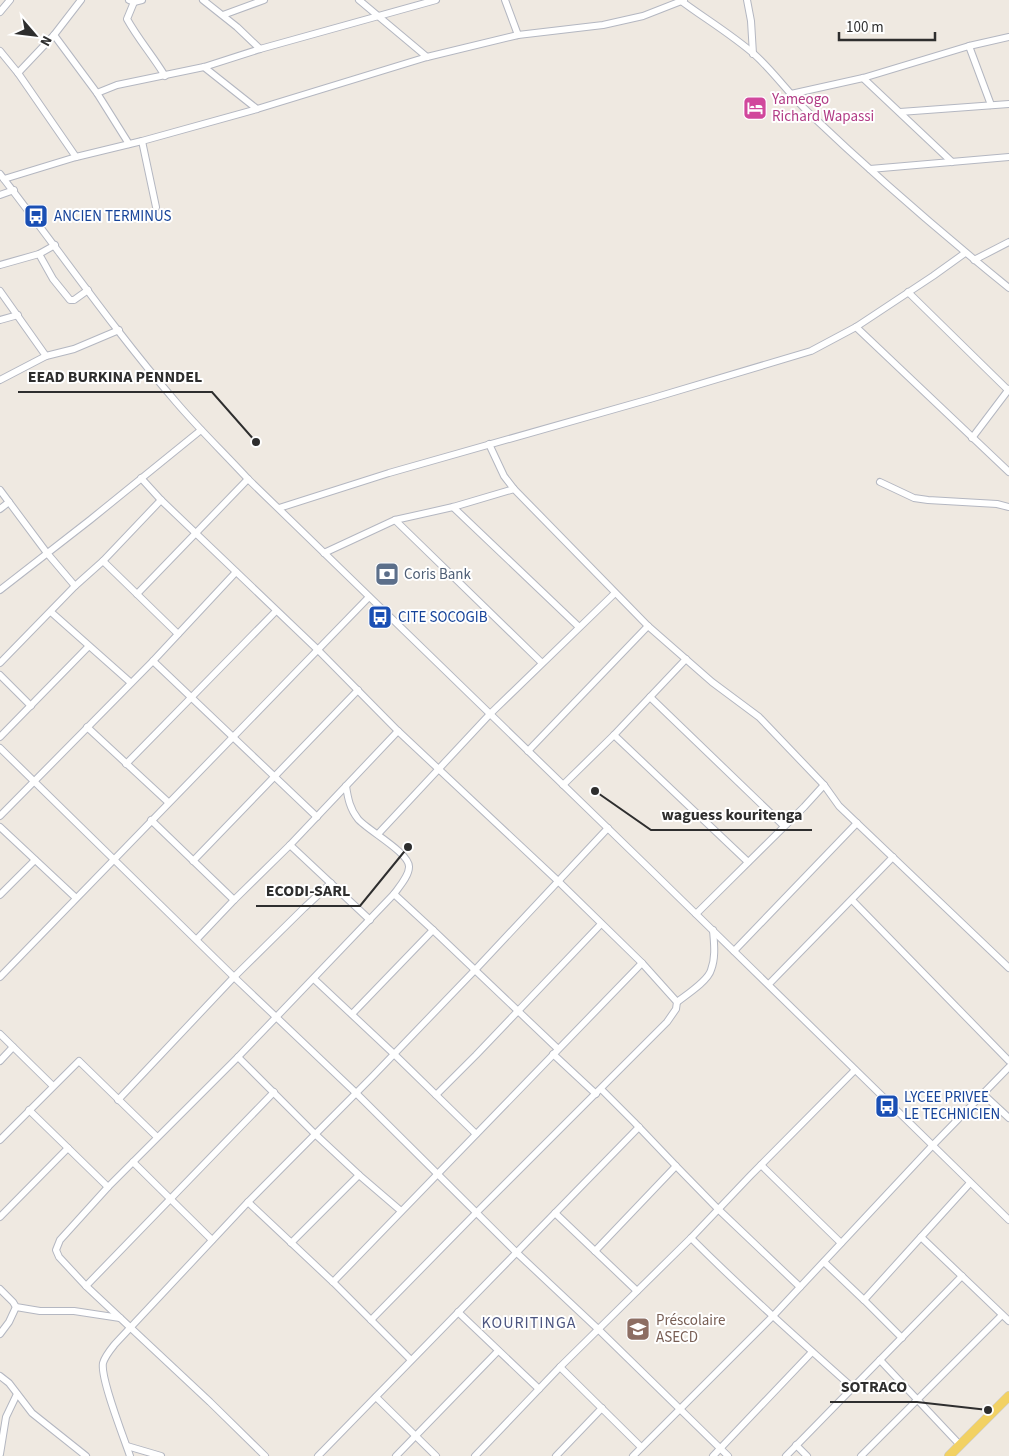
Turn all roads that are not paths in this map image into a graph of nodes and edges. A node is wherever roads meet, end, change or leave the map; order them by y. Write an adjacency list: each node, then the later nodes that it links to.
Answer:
1 (10, 0): 12 (street)
2 (81, 0): 15 (street)
3 (142, 0): 11 (street)
4 (203, 0): 13 (street)
5 (264, 0): 13 (street)
6 (359, 0): 14 (street)
7 (436, 0): 14 (street)
8 (506, 0): 16 (street)
9 (682, 0): 16 (street); 21 (street)
10 (747, 0): 21 (street)
11 (132, 1): 25 (street)
12 (0, 12)
13 (223, 15): 19 (street)
14 (379, 16): 19 (street); 22 (street)
15 (54, 35): 24 (street); 27 (street)
16 (518, 35): 22 (street)
17 (1009, 37): 18 (street)
18 (969, 46): 26 (street); 30 (street)
19 (260, 49): 23 (street)
20 (0, 50): 24 (street)
21 (753, 54): 28 (street)
22 (428, 57): 31 (street)
23 (204, 67): 25 (street); 31 (street)
24 (18, 72): 35 (street)
25 (165, 76): 27 (street)
26 (863, 78): 28 (street); 32 (street)
27 (97, 93): 34 (street)
28 (791, 94): 38 (street)
29 (1009, 104): 30 (street)
30 (992, 106): 32 (street)
31 (256, 109): 33 (street)
32 (900, 112): 37 (street)
33 (142, 141): 34 (street); 42 (street)
34 (129, 144): 35 (street)
35 (76, 157): 39 (street)
36 (1009, 158): 37 (street)
37 (952, 162): 38 (street)
38 (870, 169): 45 (street)
39 (2, 176): 40 (street)
40 (14, 190): 41 (street); 44 (street)
41 (0, 195)
42 (156, 207)
43 (1009, 242): 47 (street)
44 (55, 245): 46 (street); 50 (street)
45 (965, 253): 47 (street); 52 (street)
46 (39, 254): 48 (street); 50 (street)
47 (974, 260): 49 (street)
48 (0, 265)
49 (1009, 288)
50 (88, 290): 56 (street)
51 (0, 291): 53 (street)
52 (908, 292): 55 (street); 59 (street)
53 (18, 315): 54 (street); 57 (street)
54 (0, 320)
55 (856, 327): 61 (street); 62 (street)
56 (119, 330): 57 (street); 60 (street)
57 (46, 356): 58 (street)
58 (0, 380)
59 (1009, 390): 61 (street)
60 (201, 430): 64 (street); 65 (street)
61 (972, 438): 63 (street)
62 (489, 444): 67 (street); 73 (street)
63 (1009, 471)
64 (140, 478): 69 (street); 77 (street)
65 (248, 479): 73 (street); 76 (street)
66 (880, 482): 72 (street)
67 (514, 489): 71 (street); 83 (street)
68 (0, 490): 70 (street)
69 (161, 500): 76 (street); 79 (street)
70 (9, 502): 74 (street); 77 (street)
71 (453, 507): 75 (street); 89 (street)
72 (1009, 507)
73 (279, 508): 78 (street)
74 (0, 509)
75 (395, 520): 78 (street); 96 (street)
76 (196, 533): 80 (street); 84 (street)
77 (47, 553): 81 (street); 82 (street)
78 (324, 553): 85 (street)
79 (103, 561): 81 (street); 84 (street)
80 (236, 572): 86 (street); 90 (street)
81 (75, 586): 87 (street)
82 (0, 590)
83 (615, 593): 88 (street); 89 (street)
84 (137, 594): 90 (street)
85 (369, 596): 92 (street); 103 (street)
86 (276, 611): 92 (street); 101 (street)
87 (50, 612): 91 (street); 95 (street)
88 (648, 626): 93 (street); 110 (street)
89 (579, 627): 96 (street)
90 (178, 634): 94 (street)
91 (88, 647): 98 (street); 102 (street)
92 (318, 650): 99 (street); 107 (street)
93 (686, 659): 100 (street); 116 (street)
94 (153, 660): 98 (street); 101 (street)
95 (0, 662)
96 (542, 664): 103 (street)
97 (0, 674): 102 (street)
98 (130, 682): 104 (street)
99 (358, 690): 105 (street); 113 (street)
100 (650, 697): 106 (street); 123 (street)
101 (192, 698): 107 (street); 111 (street)
102 (31, 706): 108 (street)
103 (490, 714): 110 (street); 112 (street)
104 (87, 727): 111 (street); 114 (street)
105 (398, 731): 112 (street); 117 (street)
106 (614, 735): 115 (street); 132 (street)
107 (233, 736): 113 (street); 118 (street)
108 (0, 738)
109 (0, 748): 114 (street)
110 (528, 751): 115 (street)
111 (126, 764): 118 (street)
112 (438, 769): 126 (street); 133 (street)
113 (274, 776): 120 (street); 131 (street)
114 (34, 781): 119 (street); 129 (street)
115 (563, 785): 125 (street)
116 (824, 785): 122 (street); 123 (street)
117 (346, 786): 120 (street); 126 (street)
118 (168, 802): 121 (street)
119 (0, 816)
120 (317, 817): 127 (street)
121 (151, 820): 129 (street); 131 (street)
122 (857, 823): 128 (street); 146 (street)
123 (784, 826): 132 (street)
124 (0, 827): 130 (street)
125 (608, 828): 133 (street); 140 (street)
126 (378, 834): 135 (street)
127 (290, 845): 134 (street); 138 (street)
128 (893, 857): 139 (street); 148 (street)
129 (114, 859): 137 (street); 145 (street)
130 (35, 860): 136 (street); 137 (street)
131 (193, 861): 138 (street)
132 (748, 862): 140 (street)
133 (558, 881): 142 (street); 149 (street)
134 (331, 883): 141 (street); 151 (street)
135 (394, 894): 141 (street); 143 (street)
136 (0, 895)
137 (76, 898): 150 (street)
138 (234, 900): 145 (street)
139 (852, 900): 153 (street); 164 (street)
140 (696, 914): 144 (street)
141 (370, 920): 152 (street)
142 (601, 924): 147 (street); 155 (street)
143 (433, 930): 149 (street); 156 (street)
144 (713, 930): 146 (street); 154 (street)
145 (197, 939): 151 (street)
146 (734, 950): 153 (street)
147 (642, 963): 154 (street); 160 (street)
148 (1009, 968)
149 (475, 970): 155 (street); 161 (street)
150 (0, 977)
151 (234, 977): 157 (street); 173 (street)
152 (314, 978): 156 (street); 157 (street)
153 (768, 984): 166 (street)
154 (677, 1002): 168 (street)
155 (517, 1012): 160 (street); 172 (street)
156 (352, 1014): 161 (street)
157 (276, 1016): 162 (street); 170 (street)
158 (0, 1034): 159 (street)
159 (14, 1046): 163 (street); 167 (street)
160 (555, 1052): 168 (street); 178 (street)
161 (394, 1054): 170 (street); 172 (street)
162 (238, 1056): 169 (street); 179 (street)
163 (0, 1060)
164 (1009, 1061)
165 (1009, 1067): 171 (street)
166 (855, 1070): 181 (street); 184 (street)
167 (53, 1086): 173 (street); 174 (street)
168 (598, 1091): 176 (street); 194 (street)
169 (274, 1092): 177 (street); 190 (street)
170 (356, 1093): 177 (street); 186 (street)
171 (983, 1094): 175 (street); 181 (street)
172 (436, 1095): 178 (street)
173 (118, 1100): 179 (street)
174 (30, 1110): 180 (street); 182 (street)
175 (1009, 1118)
176 (639, 1127): 185 (street); 195 (street)
177 (315, 1134): 187 (street); 191 (street)
178 (476, 1134): 186 (street)
179 (158, 1137): 183 (street)
180 (0, 1140)
181 (932, 1146): 188 (street); 202 (street)
182 (68, 1148): 189 (street); 196 (street)
183 (133, 1162): 189 (street); 190 (street)
184 (761, 1165): 192 (street); 202 (street)
185 (676, 1166): 192 (street); 203 (street)
186 (438, 1174): 193 (street); 194 (street)
187 (359, 1175): 193 (street); 201 (street)
188 (970, 1183): 197 (street); 198 (street)
189 (108, 1186): 208 (street)
190 (170, 1199): 200 (street); 208 (street)
191 (248, 1202): 200 (street); 201 (street)
192 (718, 1209): 199 (street); 209 (street)
193 (401, 1211): 207 (street)
194 (476, 1212): 204 (street); 218 (street)
195 (556, 1213): 203 (street); 204 (street)
196 (0, 1217)
197 (1009, 1220)
198 (921, 1237): 206 (street); 212 (street)
199 (691, 1238): 211 (street); 216 (street)
200 (212, 1240): 220 (street)
201 (291, 1243): 207 (street)
202 (841, 1243): 205 (street)
203 (595, 1250): 211 (street)
204 (516, 1252): 214 (street); 221 (street)
205 (824, 1262): 209 (street); 212 (street)
206 (962, 1276): 215 (street); 223 (street)
207 (333, 1282): 218 (street)
208 (86, 1286): 217 (street)
209 (800, 1286): 216 (street)
210 (0, 1289): 213 (street)
211 (637, 1291): 221 (street)
212 (864, 1300): 223 (street)
213 (16, 1307): 217 (street); 222 (street)
214 (458, 1312): 224 (street); 226 (street)
215 (1002, 1315): 219 (street); 235 (street)
216 (773, 1316): 225 (street); 237 (street)
217 (121, 1318): 220 (street)
218 (371, 1320): 226 (street)
219 (1009, 1321)
220 (130, 1327): 241 (street); 248 (street)
221 (598, 1329): 228 (street); 237 (street)
222 (0, 1334)
223 (902, 1338): 227 (street)
224 (498, 1351): 231 (street); 238 (street)
225 (812, 1352): 230 (street); 243 (street)
226 (411, 1360): 234 (street)
227 (880, 1360): 230 (street); 235 (street)
228 (560, 1367): 231 (street); 236 (street)
229 (0, 1376): 232 (street)
230 (853, 1388): 239 (street)
231 (539, 1389): 252 (street)
232 (17, 1394): 244 (street); 245 (street)
233 (1009, 1396): 240 (main road)
234 (376, 1397): 238 (street); 249 (street)
235 (918, 1399): 240 (street); 259 (street)
236 (602, 1408): 242 (street); 253 (street)
237 (679, 1408): 242 (street); 243 (street)
238 (416, 1436): 250 (street); 251 (street)
239 (796, 1445): 257 (street); 258 (street)
240 (960, 1445): 260 (main road)
241 (127, 1446): 246 (street); 247 (street)
242 (641, 1448): 254 (street)
243 (720, 1449): 255 (street); 256 (street)
244 (0, 1454)
245 (86, 1456)
246 (130, 1456)
247 (161, 1456)
248 (265, 1456)
249 (318, 1456)
250 (396, 1456)
251 (436, 1456)
252 (475, 1456)
253 (556, 1456)
254 (632, 1456)
255 (713, 1456)
256 (728, 1456)
257 (786, 1456)
258 (807, 1456)
259 (861, 1456)
260 (949, 1456)

